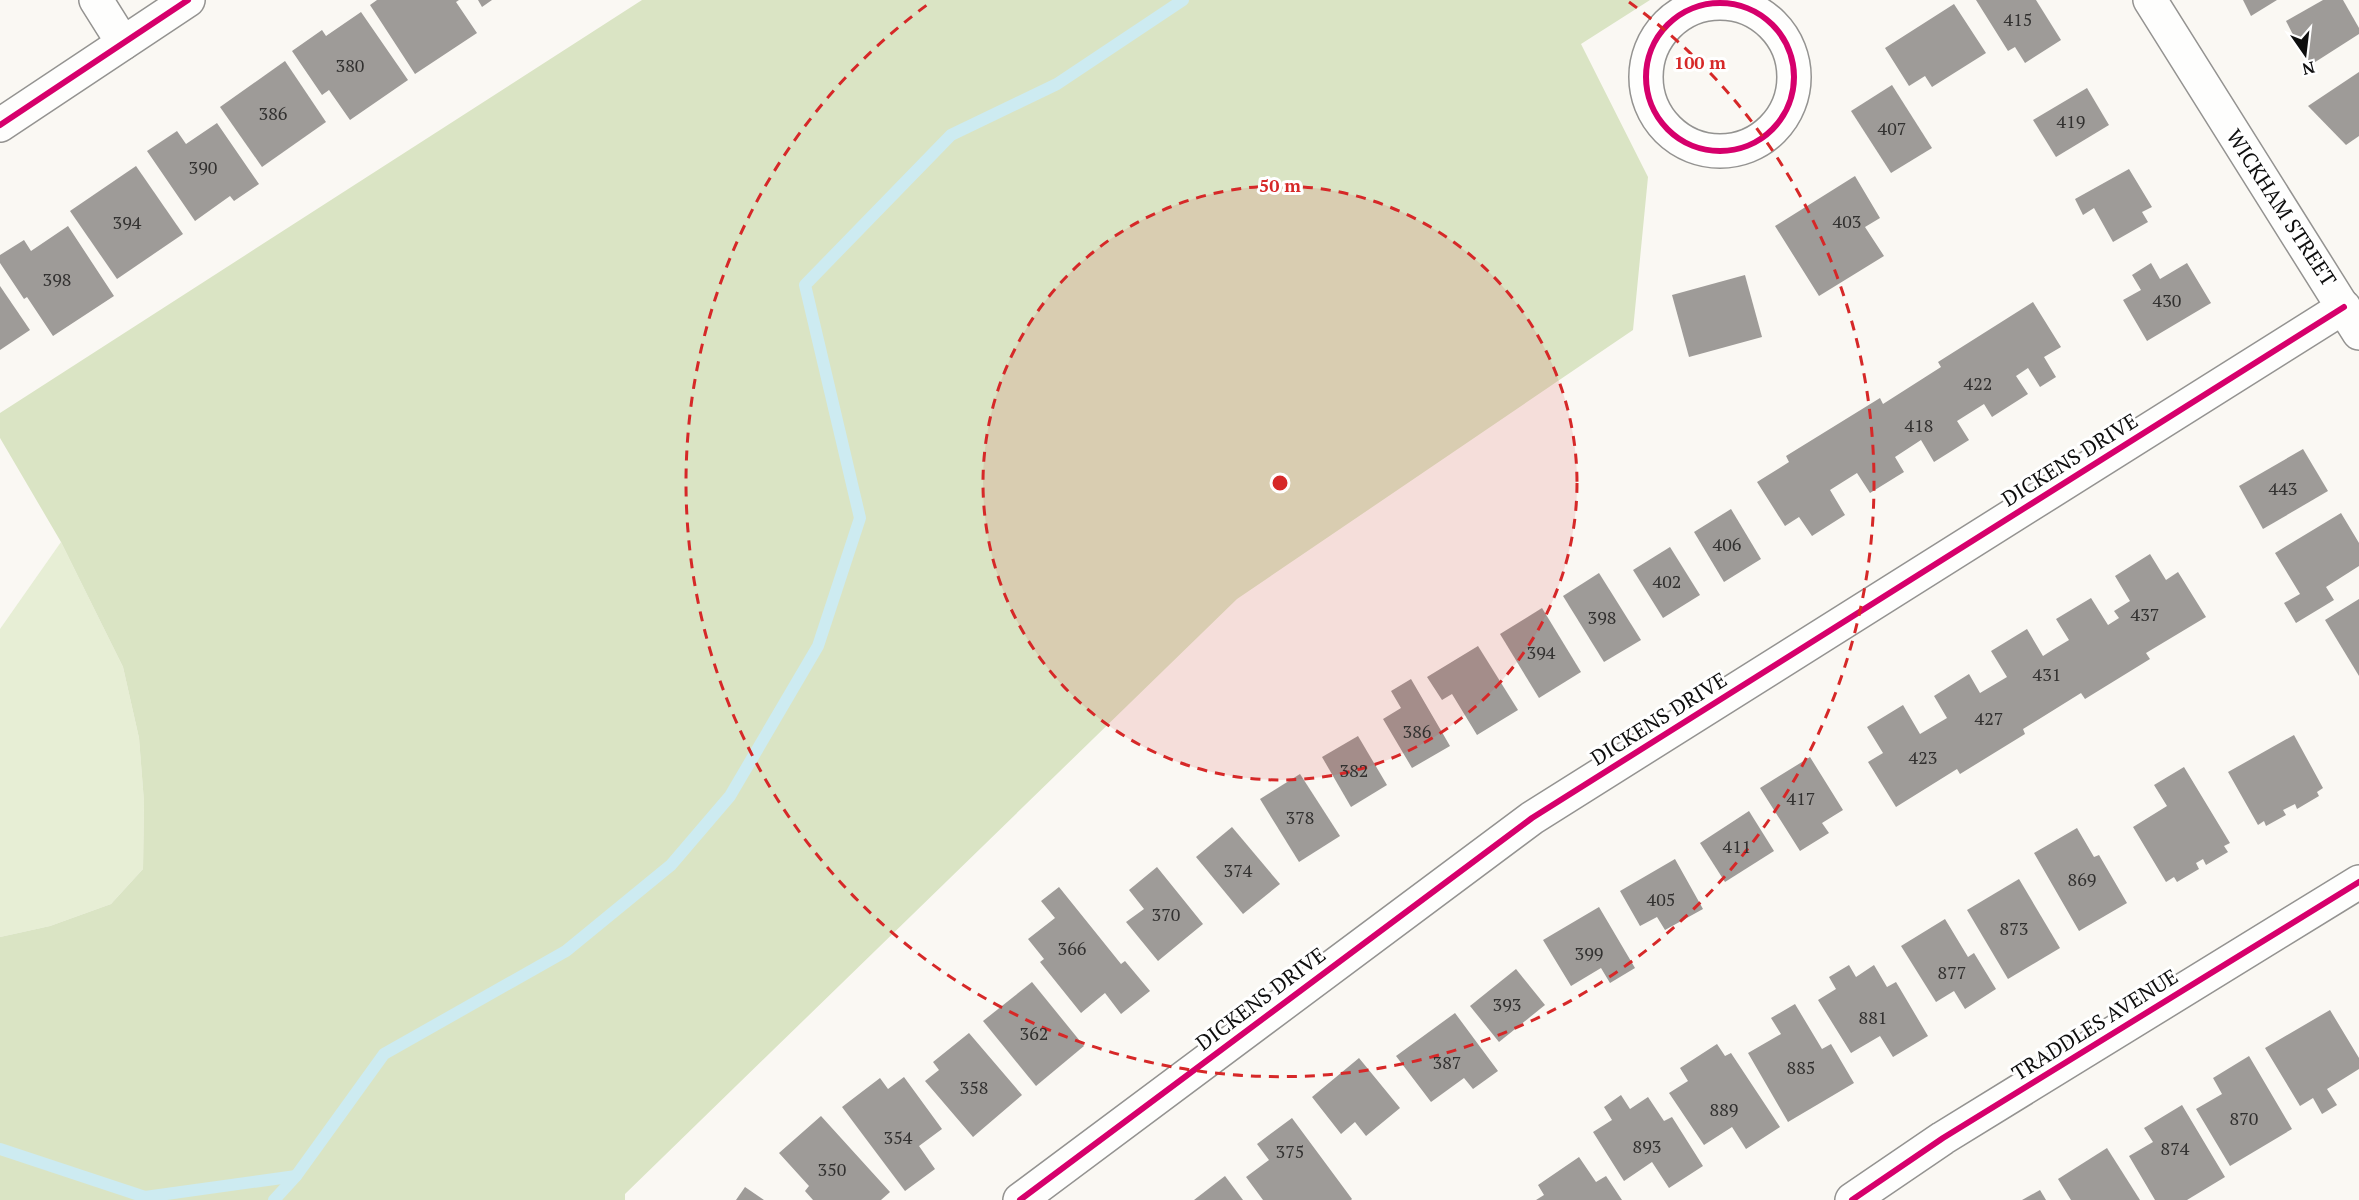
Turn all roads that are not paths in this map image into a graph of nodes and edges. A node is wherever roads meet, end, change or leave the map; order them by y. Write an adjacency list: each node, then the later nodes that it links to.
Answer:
1 (96, 0): 5 (street)
2 (189, 0): 5 (street)
3 (2150, 0): 7 (street, WICKHAM STREET)
4 (1768, 7): 4 (street)
5 (123, 43): 6 (street)
6 (0, 125)
7 (2352, 320): 9 (street, DICKENS DRIVE)
8 (2359, 882): 10 (street, TRADDLES AVENUE)
9 (1020, 1200)
10 (1852, 1200)

